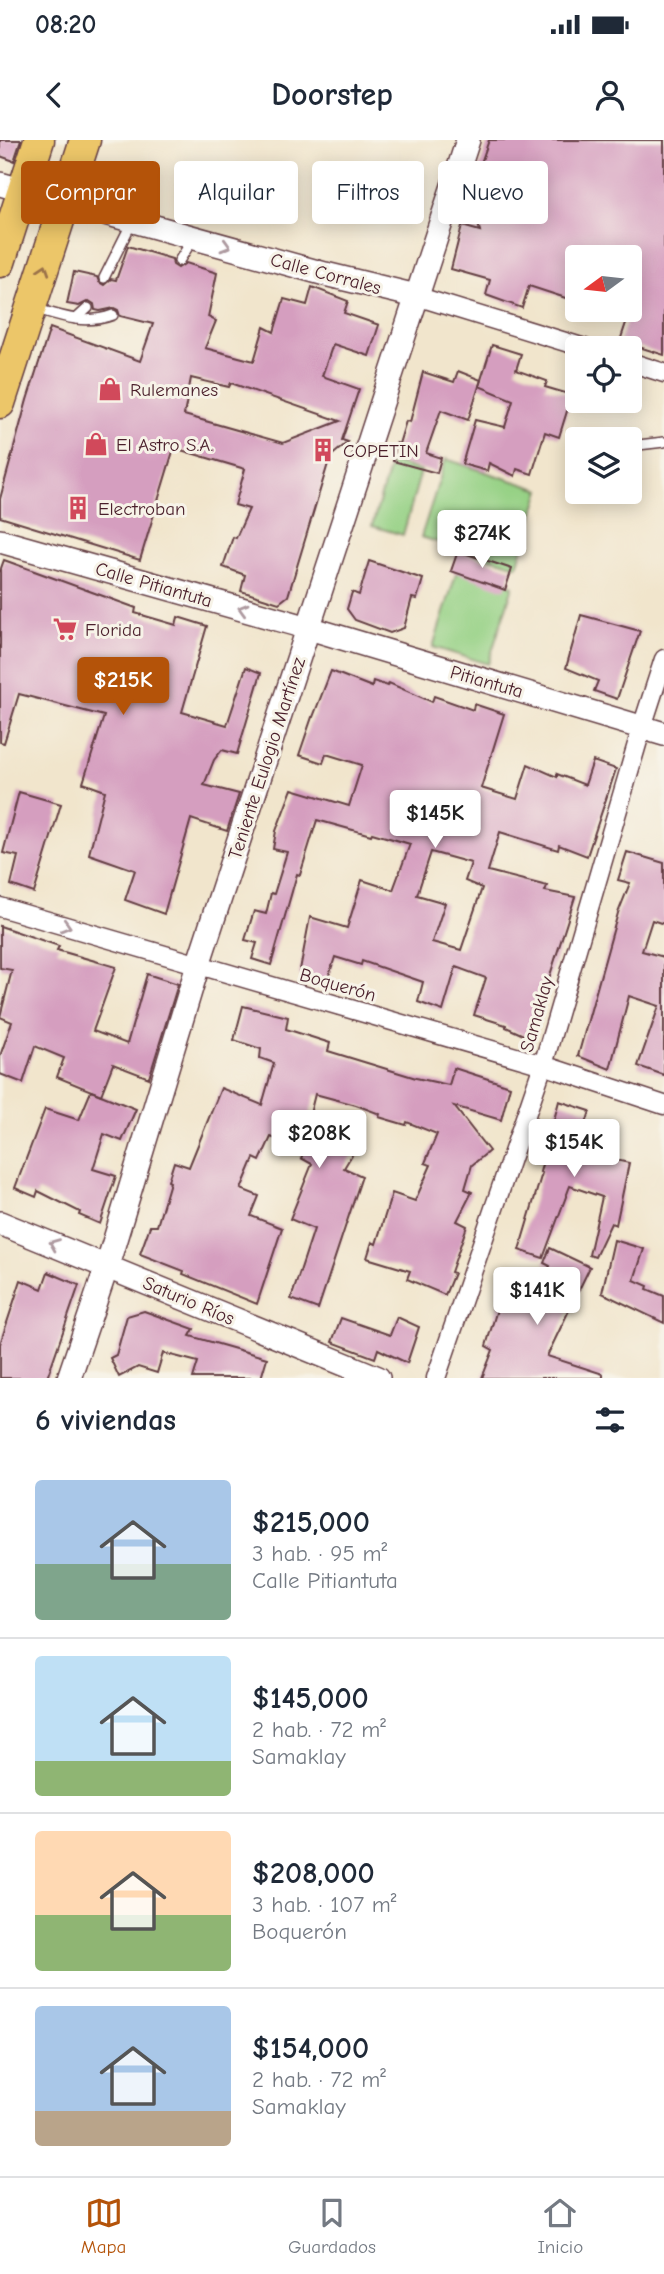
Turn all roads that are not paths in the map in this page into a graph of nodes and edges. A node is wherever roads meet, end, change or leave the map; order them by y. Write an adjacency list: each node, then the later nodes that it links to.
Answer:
1 (38, 140): 5 (highway)
2 (85, 140): 4 (highway)
3 (468, 140): 13 (street, Teniente Eulogio Martínez)
4 (78, 161)
5 (12, 187): 11 (highway)
6 (59, 224): 14 (highway, one-way to 6)
7 (131, 224): 12 (lane)
8 (148, 224): 9 (street, Calle Corrales)
9 (195, 237): 10 (lane); 13 (street, Calle Corrales, one-way to 13)
10 (179, 261)
11 (0, 262)
12 (104, 278)
13 (416, 296): 18 (street, Calle Corrales); 25 (street, Teniente Eulogio Martínez)
14 (32, 307): 17 (lane); 21 (highway)
15 (88, 308): 17 (lane)
16 (113, 315): 17 (lane)
17 (76, 319)
18 (565, 342)
19 (642, 366): 20 (street)
20 (664, 373)
21 (0, 403)
22 (664, 442): 23 (lane)
23 (642, 445)
24 (0, 541): 25 (street, Calle Pitiantuta, one-way to 24)
25 (309, 628): 27 (street, Pitiantuta); 30 (street, Teniente Eulogio Martínez)
26 (664, 659): 27 (street, Samaklay)
27 (642, 726): 28 (street, Pitiantuta); 31 (street, Samaklay)
28 (664, 734)
29 (0, 907): 30 (street, Boquerón, one-way to 30)
30 (198, 965): 31 (street, Boquerón); 34 (street, Teniente Eulogio Martínez)
31 (543, 1066): 32 (street, Boquerón); 37 (street, Samaklay)
32 (664, 1105)
33 (0, 1223): 34 (street, Saturio Ríos, one-way to 33)
34 (107, 1266): 35 (street, Teniente Eulogio Martínez); 36 (street, Saturio Ríos)
35 (69, 1378)
36 (378, 1378)
37 (436, 1378)

